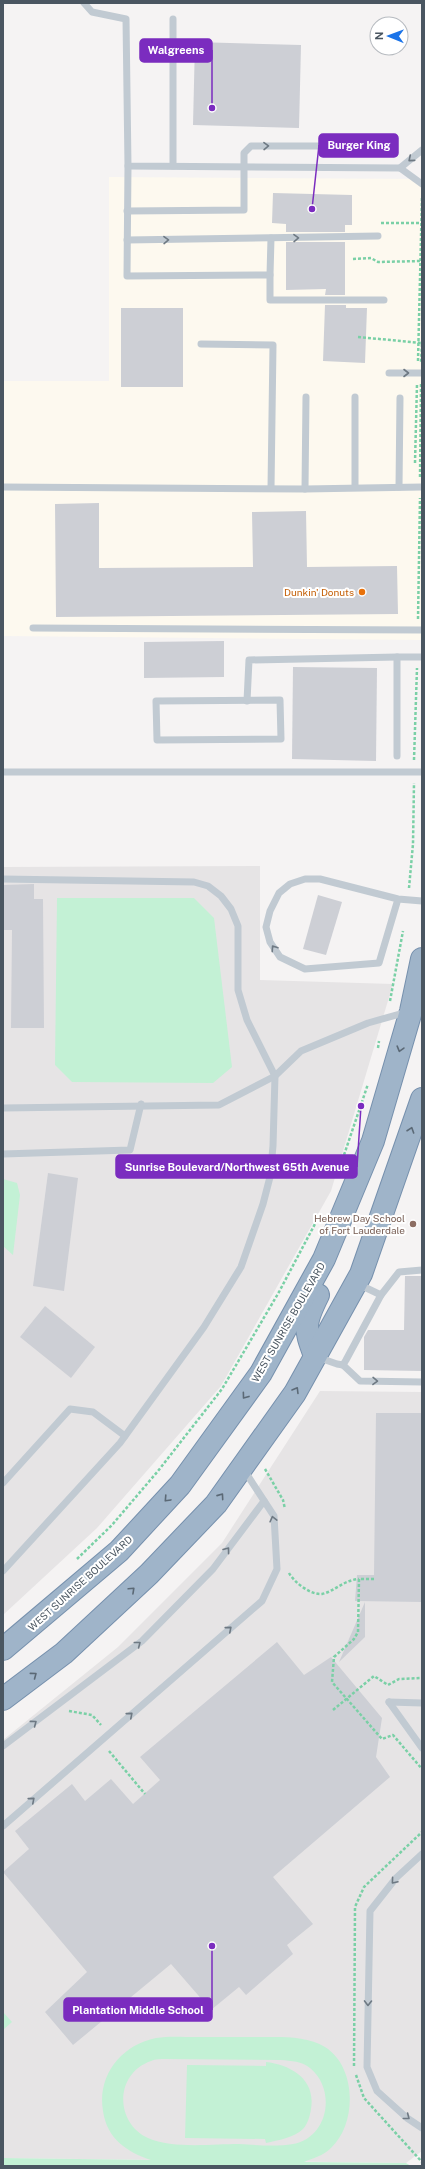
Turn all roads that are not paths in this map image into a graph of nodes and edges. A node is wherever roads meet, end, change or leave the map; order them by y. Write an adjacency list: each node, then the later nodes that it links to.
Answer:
1 (84, 3): 5 (lane)
2 (173, 19): 6 (lane)
3 (318, 146): 7 (lane, one-way to 3)
4 (422, 150): 8 (lane, one-way to 8)
5 (128, 166): 6 (lane); 10 (lane)
6 (173, 166): 7 (lane)
7 (245, 167): 8 (lane); 10 (lane)
8 (400, 168): 9 (lane)
9 (422, 184)
10 (127, 211): 13 (lane)
11 (378, 236): 12 (lane, one-way to 11)
12 (271, 238): 13 (lane, one-way to 12); 14 (lane)
13 (127, 240): 14 (lane)
14 (270, 275): 15 (lane)
15 (384, 300)
16 (201, 344): 26 (lane)
17 (389, 373): 18 (lane, one-way to 18)
18 (420, 373)
19 (306, 397): 27 (lane)
20 (355, 397): 22 (lane)
21 (400, 398): 24 (lane)
22 (355, 486): 24 (lane); 27 (lane)
23 (3, 487): 26 (lane)
24 (399, 487): 25 (lane)
25 (422, 487)
26 (271, 488): 27 (lane)
27 (305, 489)
28 (33, 628): 29 (lane)
29 (422, 630)
30 (397, 657): 31 (lane); 32 (lane); 33 (lane)
31 (422, 657)
32 (247, 701): 32 (lane)
33 (397, 756)
34 (3, 772): 35 (lane)
35 (422, 772)
36 (3, 879): 41 (lane)
37 (398, 899): 37 (lane, one-way to 37); 38 (lane)
38 (422, 901)
39 (422, 959): 40 (highway, WEST SUNRISE BOULEVARD)
40 (411, 1011): 41 (lane); 46 (highway, WEST SUNRISE BOULEVARD, one-way to 46)
41 (275, 1076): 43 (lane); 53 (lane)
42 (422, 1099): 48 (highway, one-way to 42)
43 (141, 1104): 44 (lane); 45 (lane)
44 (3, 1108)
45 (3, 1154)
46 (350, 1196): 50 (highway); 58 (highway, WEST SUNRISE BOULEVARD, one-way to 58)
47 (422, 1270): 49 (lane)
48 (356, 1283): 49 (lane); 50 (highway)
49 (381, 1295): 51 (lane)
50 (315, 1356): 51 (lane); 54 (highway, one-way to 50)
51 (343, 1364): 52 (lane, one-way to 52)
52 (422, 1382)
53 (126, 1436): 55 (lane); 57 (lane)
54 (251, 1465): 56 (lane); 59 (highway, one-way to 54)
55 (3, 1483)
56 (264, 1501): 61 (lane, one-way to 56); 63 (lane, one-way to 56)
57 (3, 1571)
58 (3, 1649)
59 (3, 1699)
60 (422, 1703): 62 (lane)
61 (3, 1746)
62 (422, 1748)
63 (3, 1826)
64 (422, 1854): 65 (lane, one-way to 65)
65 (422, 2128)

